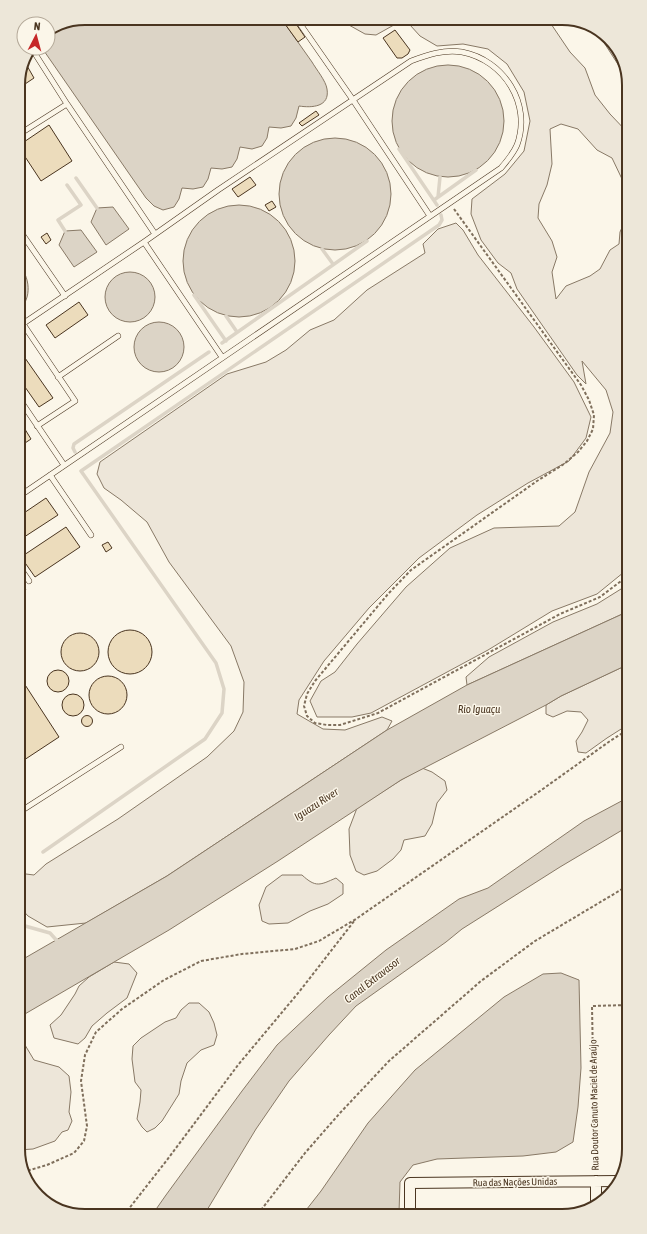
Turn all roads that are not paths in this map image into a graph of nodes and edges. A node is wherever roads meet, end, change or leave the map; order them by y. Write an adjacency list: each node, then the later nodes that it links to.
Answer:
1 (301, 25): 3 (lane)
2 (36, 56): 4 (lane)
3 (353, 100): 6 (lane); 6 (lane); 7 (lane)
4 (67, 104): 5 (lane); 7 (lane)
5 (25, 131)
6 (430, 216): 14 (lane)
7 (155, 234): 9 (lane)
8 (25, 238): 10 (lane)
9 (144, 242): 10 (lane); 14 (lane)
10 (65, 296): 11 (lane)
11 (25, 322)
12 (25, 332): 15 (lane)
13 (118, 336): 15 (lane)
14 (222, 358): 18 (lane)
15 (58, 377): 17 (lane)
16 (25, 408): 17 (lane)
17 (37, 426): 18 (lane)
18 (64, 465): 19 (lane)
19 (50, 475): 20 (lane); 21 (lane)
20 (25, 492)
21 (91, 535)
22 (25, 575): 23 (lane)
23 (29, 581)
24 (121, 747): 25 (lane)
25 (25, 809)
26 (596, 1181): 27 (street, Rua das Nações Unidas); 28 (street, Rua Doutor Canuto Maciel de Araújo); 29 (street, Rua das Nações Unidas)
27 (613, 1181)
28 (596, 1198)
29 (410, 1209)

